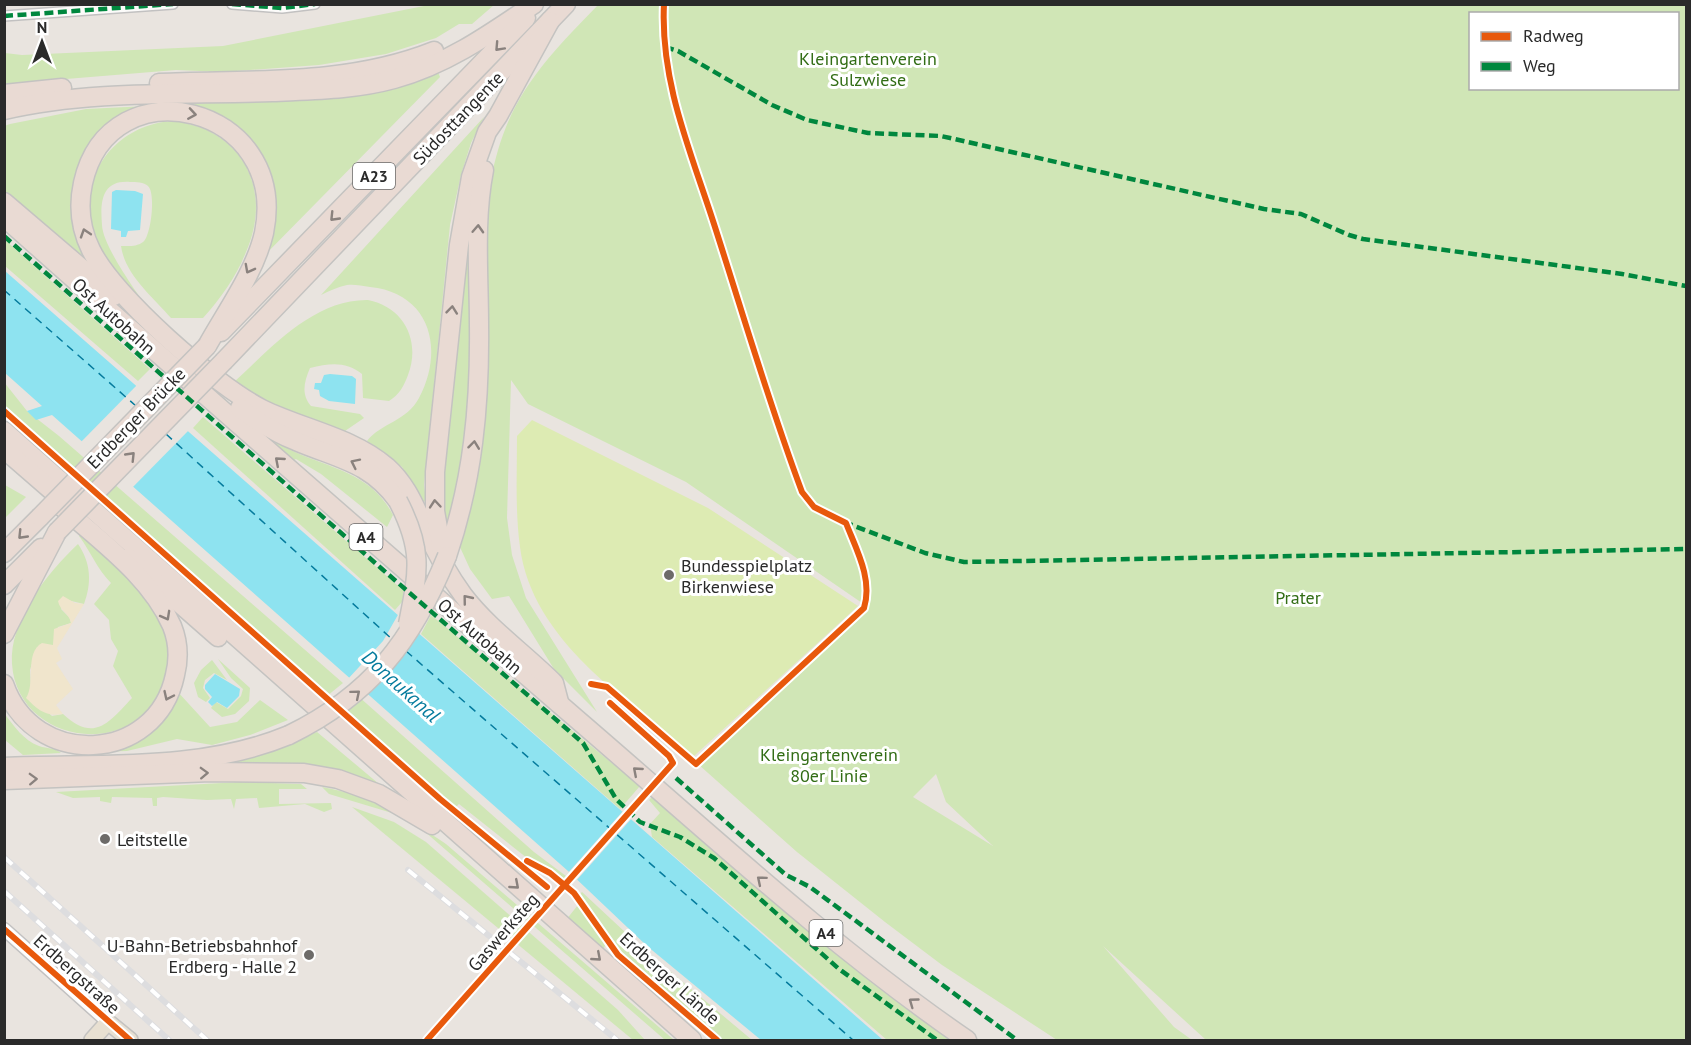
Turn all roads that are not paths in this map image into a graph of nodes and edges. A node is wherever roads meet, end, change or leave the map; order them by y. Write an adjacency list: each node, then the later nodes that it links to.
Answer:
1 (173, 4): 8 (street)
2 (232, 4): 3 (street)
3 (315, 4)
4 (529, 4): 10 (highway)
5 (534, 4): 11 (highway)
6 (539, 4): 15 (highway, Südosttangente / A23, one-way to 15)
7 (566, 4): 9 (highway, Südosttangente / A23)
8 (4, 16)
9 (550, 21): 12 (highway); 16 (highway, Südosttangente / A23)
10 (4, 94)
11 (4, 110)
12 (498, 116): 22 (highway, one-way to 12); 25 (highway, one-way to 12, bridge)
13 (4, 201): 25 (highway, one-way to 13, bridge)
14 (4, 218): 27 (highway, Ost Autobahn / A4, one-way to 14)
15 (207, 346): 21 (highway, Erdberger Brücke / A23, one-way to 21, bridge); 22 (highway, one-way to 15)
16 (224, 361): 20 (highway, Erdberger Brücke / A23, one-way to 16, bridge)
17 (4, 431): 30 (highway)
18 (4, 449): 30 (highway)
19 (4, 459): 26 (highway, one-way to 26)
20 (57, 532): 23 (highway, A23); 24 (highway)
21 (4, 553)
22 (443, 562): 27 (highway, one-way to 22)
23 (4, 585)
24 (4, 634)
25 (404, 641): 28 (highway, one-way to 25, bridge)
26 (4, 684)
27 (560, 704): 36 (highway, Ost Autobahn / A4, one-way to 27)
28 (4, 767)
29 (4, 780): 30 (highway, one-way to 30)
30 (478, 852): 35 (highway, one-way to 35)
31 (4, 929): 32 (street, Erdbergstraße)
32 (108, 1022): 33 (main road, Erdbergstraße); 34 (main road)
33 (123, 1038)
34 (92, 1041)
35 (692, 1041)
36 (967, 1041)

